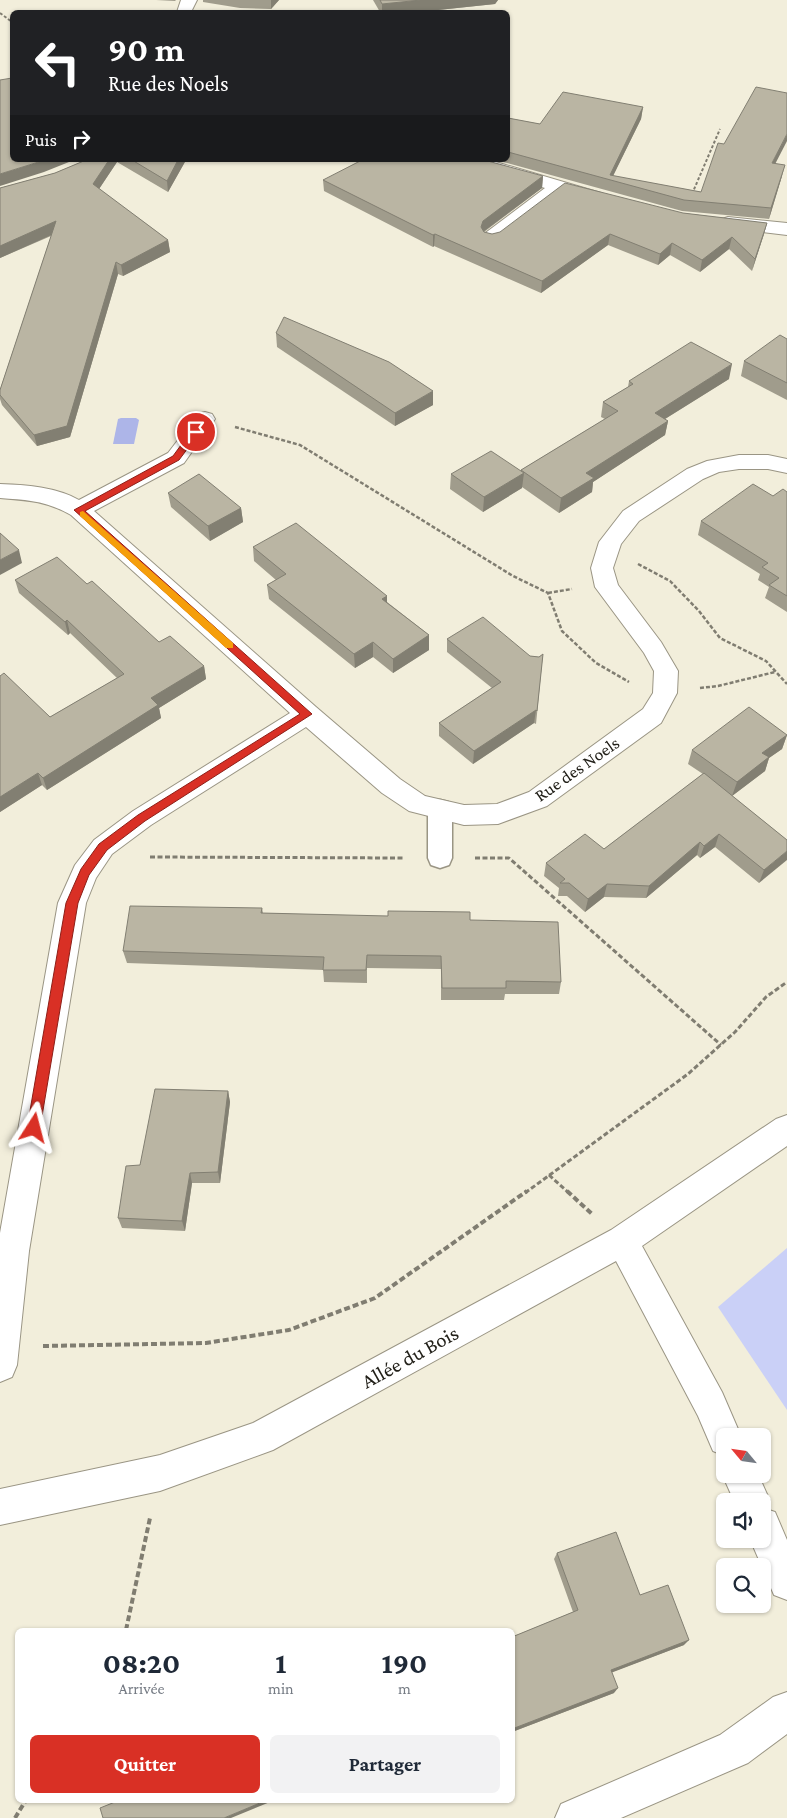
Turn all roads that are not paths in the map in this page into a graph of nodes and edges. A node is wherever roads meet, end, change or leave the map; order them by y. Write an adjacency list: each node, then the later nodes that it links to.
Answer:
1 (477, 162): 2 (street)
2 (559, 186): 3 (street); 6 (street)
3 (609, 201)
4 (682, 218): 5 (street)
5 (787, 229)
6 (491, 238)
7 (205, 419): 10 (street)
8 (787, 466): 12 (street, Rue des Noels)
9 (0, 490): 10 (street, Rue des Noels)
10 (79, 510): 11 (street, Rue des Noels)
11 (307, 714): 12 (street, Rue des Noels); 16 (street)
12 (440, 809): 13 (lane)
13 (440, 858)
14 (787, 1129): 15 (street, Allée du Bois)
15 (622, 1241): 18 (street); 19 (street, Allée du Bois)
16 (8, 1242): 17 (street)
17 (1, 1356)
18 (720, 1428)
19 (0, 1507)
20 (771, 1546): 21 (street)
21 (787, 1582)
22 (787, 1711): 23 (street)
23 (575, 1818)

